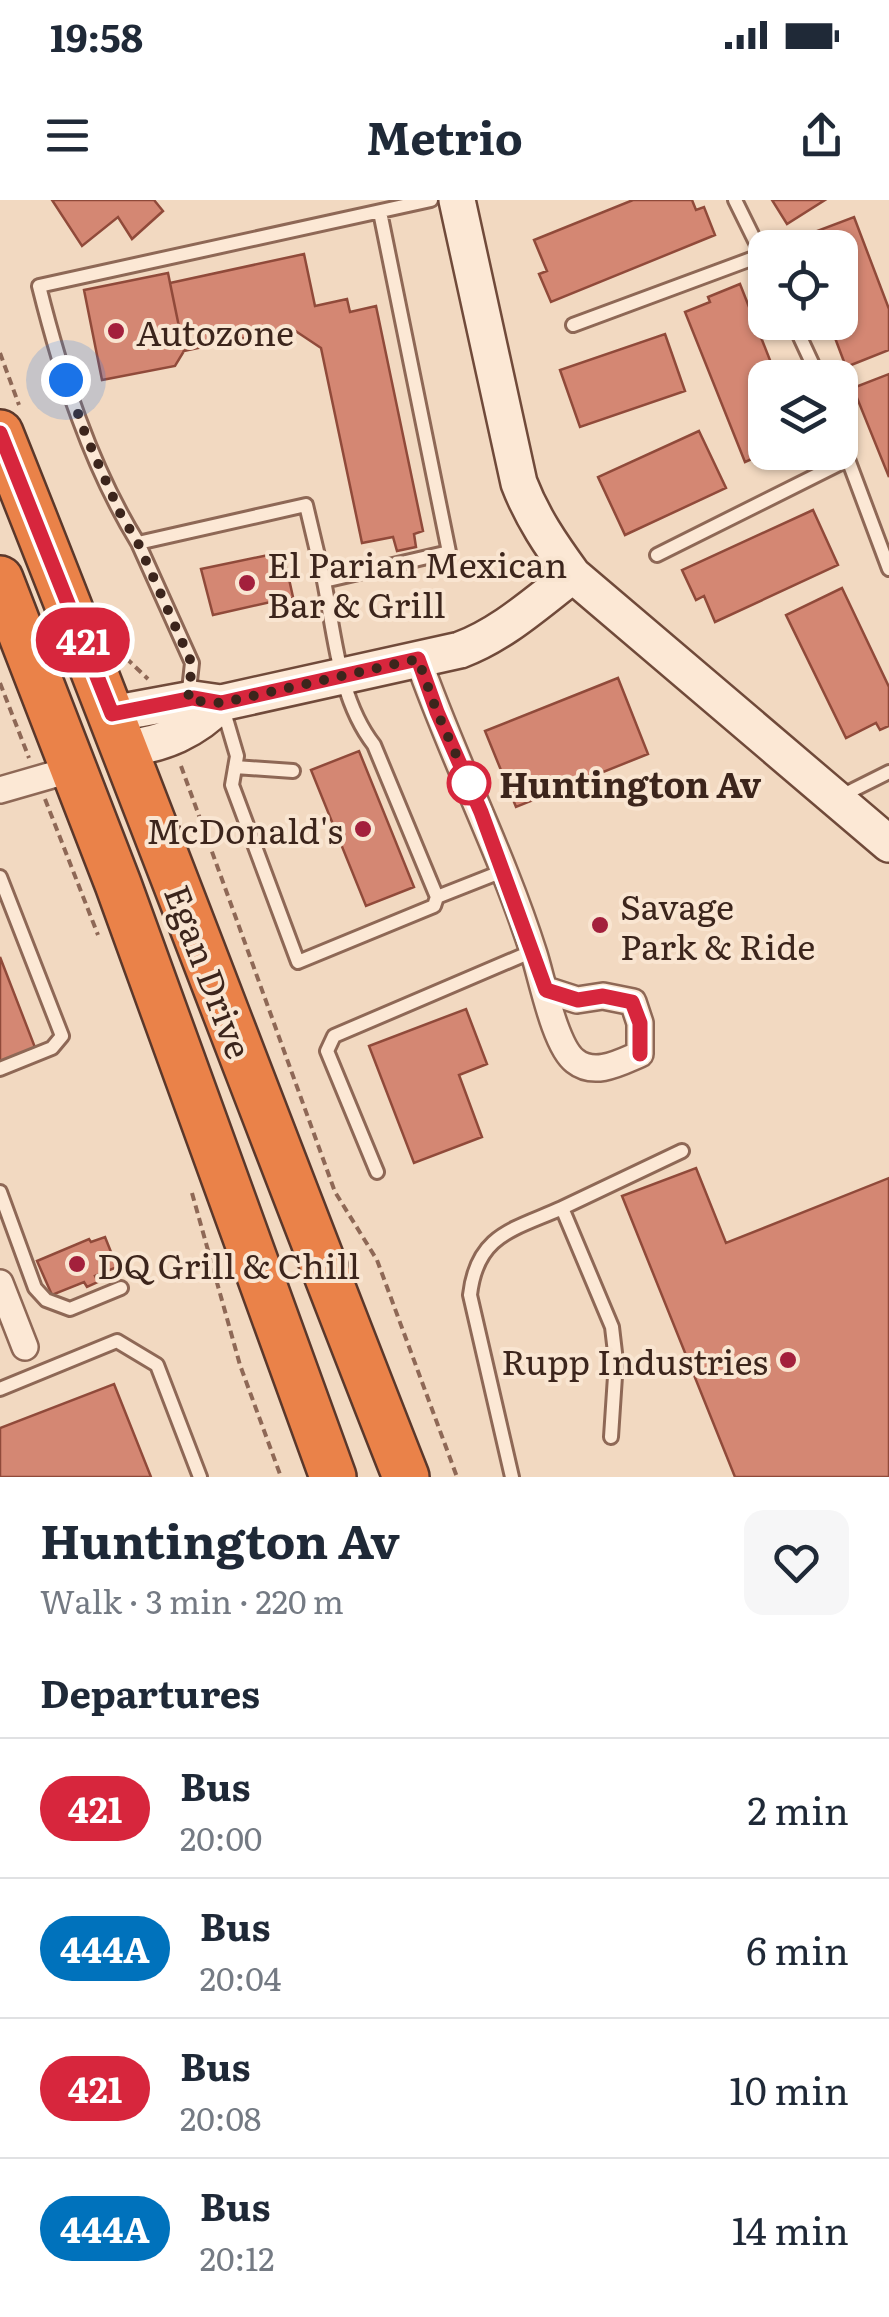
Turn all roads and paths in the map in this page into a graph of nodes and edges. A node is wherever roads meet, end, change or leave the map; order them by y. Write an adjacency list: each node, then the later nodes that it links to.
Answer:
1 (431, 200): 4 (lane)
2 (457, 200): 16 (street)
3 (736, 200): 5 (lane)
4 (380, 212): 12 (lane); 18 (lane)
5 (750, 230)
6 (748, 263): 7 (lane)
7 (572, 325)
8 (0, 354): 9 (path)
9 (11, 422): 24 (highway, Egan Drive)
10 (827, 470): 14 (lane)
11 (851, 470): 15 (lane)
12 (138, 543): 18 (lane); 23 (lane)
13 (0, 544): 24 (highway)
14 (656, 555)
15 (889, 569)
16 (572, 574): 20 (street); 30 (street)
17 (0, 579): 28 (highway, Egan Drive)
18 (324, 581): 21 (lane)
19 (127, 659): 23 (path)
20 (418, 659): 21 (street); 32 (street)
21 (342, 676): 23 (street); 34 (lane)
22 (0, 683): 28 (path)
23 (186, 711): 24 (street); 25 (lane); 56 (path)
24 (119, 731): 39 (highway, Egan Drive)
25 (235, 767): 26 (lane); 34 (lane)
26 (293, 772)
27 (889, 772): 30 (lane)
28 (55, 774): 29 (street); 35 (path); 39 (highway); 45 (highway, Egan Drive)
29 (0, 790)
30 (836, 798): 31 (street)
31 (889, 844)
32 (503, 871): 34 (lane); 36 (street)
33 (0, 877): 38 (lane)
34 (437, 897)
35 (99, 936)
36 (533, 951): 37 (street); 41 (lane)
37 (546, 990)
38 (0, 1069)
39 (265, 1119): 55 (highway)
40 (682, 1151): 44 (lane)
41 (377, 1172)
42 (189, 1185): 52 (path)
43 (0, 1192): 46 (lane)
44 (562, 1208): 50 (lane); 57 (lane)
45 (254, 1255): 53 (highway); 54 (highway)
46 (121, 1288)
47 (3, 1300): 48 (street)
48 (25, 1347)
49 (0, 1389): 51 (lane)
50 (611, 1437)
51 (200, 1477)
52 (282, 1477)
53 (333, 1477)
54 (363, 1477)
55 (406, 1477)
56 (457, 1477)
57 (512, 1477)

